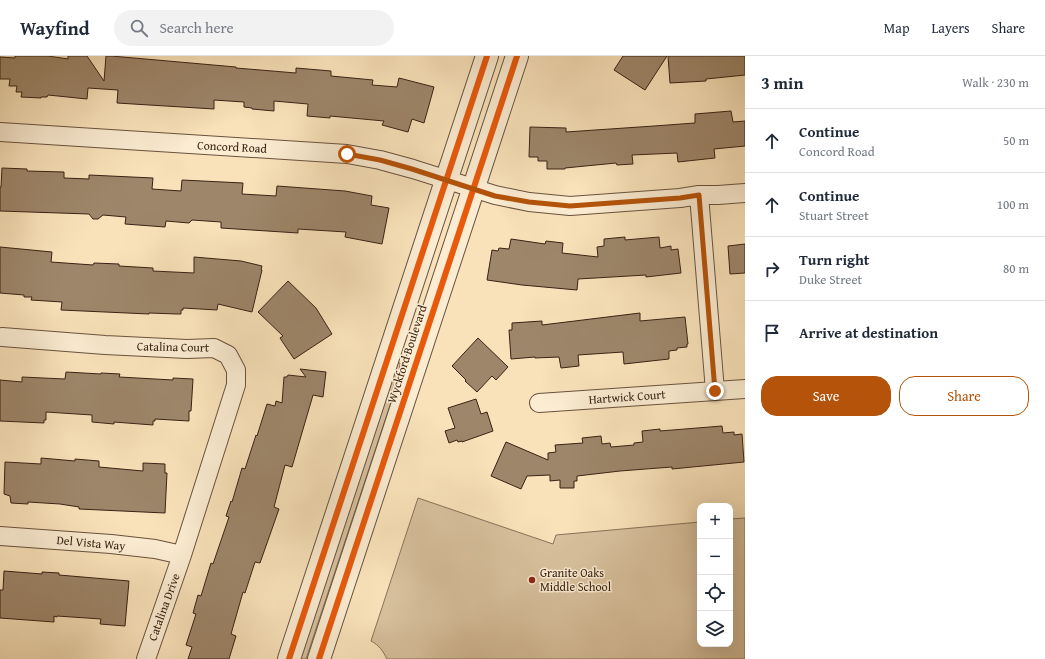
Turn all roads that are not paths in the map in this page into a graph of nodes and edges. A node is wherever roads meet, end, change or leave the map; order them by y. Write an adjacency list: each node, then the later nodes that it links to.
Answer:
1 (486, 56): 4 (street, Wyckford Boulevard)
2 (517, 56): 4 (street, Wyckford Boulevard)
3 (0, 132): 4 (street, Concord Road)
4 (460, 184): 6 (street, Concord Road); 14 (street, Wyckford Boulevard); 15 (street, Wyckford Boulevard)
5 (745, 193): 6 (street, Concord Road)
6 (699, 195): 9 (street)
7 (2, 337): 12 (street, Catalina Court)
8 (745, 389): 9 (street, Hartwick Court)
9 (715, 391): 10 (street, Hartwick Court)
10 (539, 403)
11 (0, 536): 12 (street, Del Vista Way)
12 (182, 556): 13 (street, Catalina Drive)
13 (146, 659)
14 (288, 659)
15 (319, 659)

